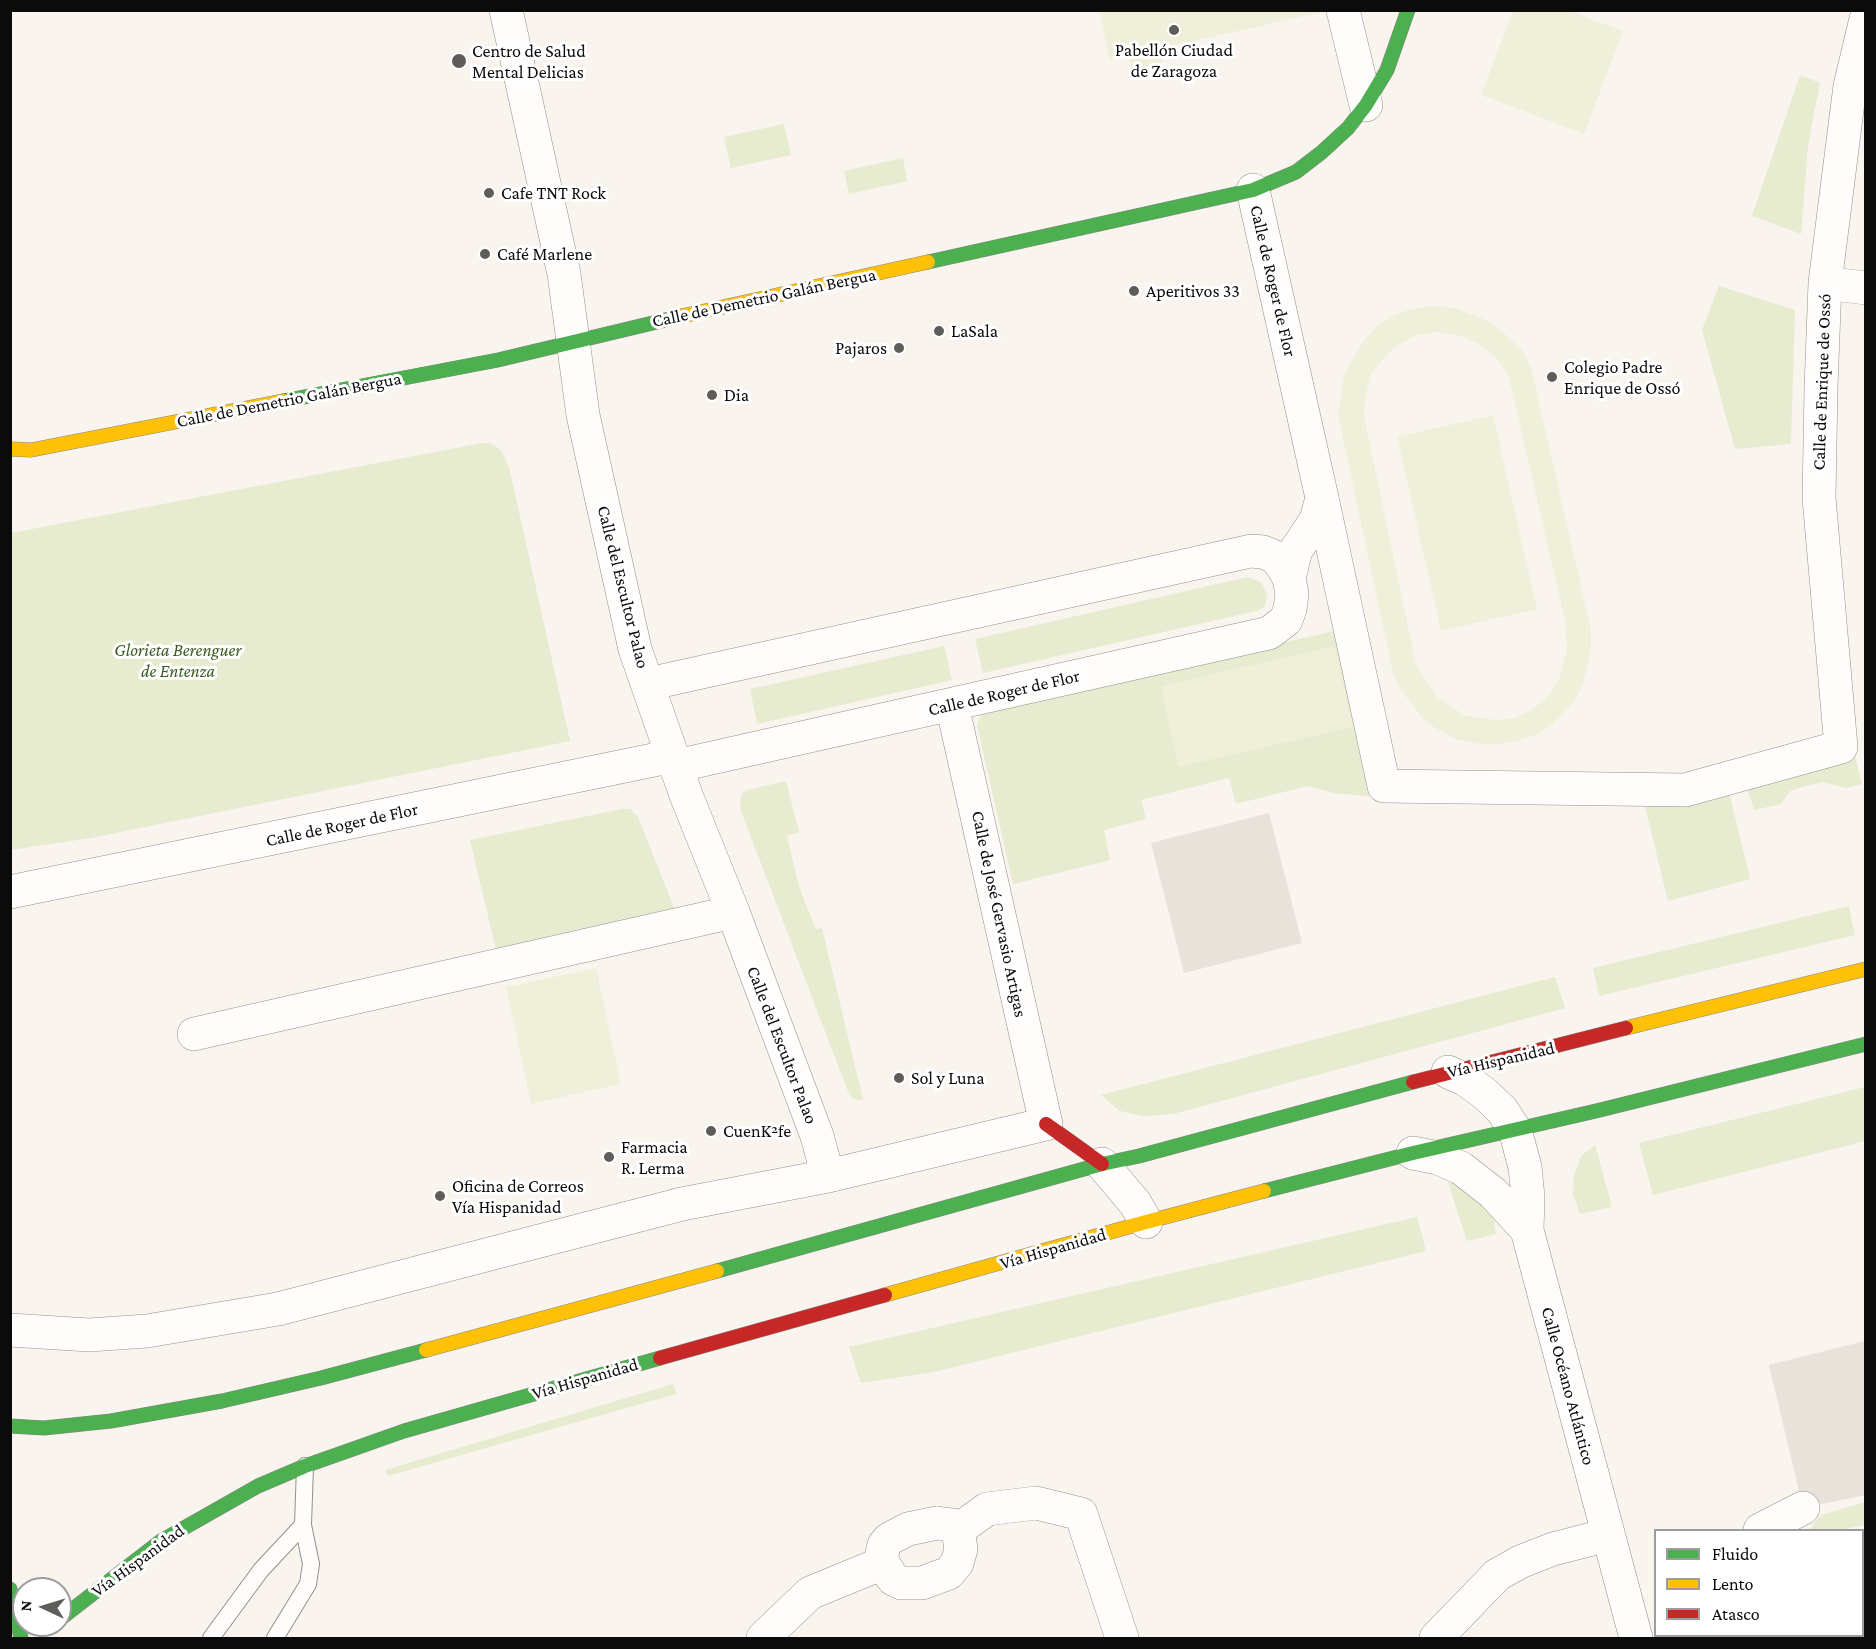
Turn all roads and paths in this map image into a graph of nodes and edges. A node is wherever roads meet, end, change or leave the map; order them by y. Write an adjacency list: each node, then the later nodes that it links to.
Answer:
1 (506, 10): 9 (street, Calle del Escultor Palao)
2 (1343, 10): 5 (street)
3 (1408, 10): 5 (main road, Calle de Demetrio Galán Bergua)
4 (1866, 18): 7 (street, Calle de Enrique de Ossó)
5 (1366, 105): 6 (main road, Calle de Demetrio Galán Bergua)
6 (1253, 190): 9 (main road, Calle de Demetrio Galán Bergua); 11 (street, Calle de Roger de Flor)
7 (1825, 283): 8 (street); 11 (street, Calle de Enrique de Ossó)
8 (1866, 288)
9 (573, 342): 10 (main road, Calle de Demetrio Galán Bergua); 13 (street, Calle del Escultor Palao)
10 (17, 454)
11 (1322, 498): 12 (street, Calle de Roger de Flor)
12 (1289, 578): 13 (street); 14 (street, Calle de Roger de Flor)
13 (648, 684): 15 (street, Calle del Escultor Palao)
14 (952, 705): 15 (street, Calle de Roger de Flor); 22 (street, Calle de José Gervasio Artigas)
15 (675, 761): 16 (street, Calle de Roger de Flor); 17 (street, Calle del Escultor Palao)
16 (10, 892)
17 (732, 912): 19 (street); 26 (street, Calle del Escultor Palao)
18 (1866, 969): 21 (main road, Vía Hispanidad)
19 (194, 1034)
20 (1866, 1044): 23 (main road, Vía Hispanidad)
21 (1448, 1072): 23 (street, Calle Océano Atlántico); 25 (main road, Vía Hispanidad)
22 (1046, 1124): 25 (main road); 26 (street)
23 (1515, 1131): 24 (main road, Vía Hispanidad); 28 (street, Calle Océano Atlántico)
24 (1413, 1153): 27 (main road, Vía Hispanidad); 28 (street)
25 (1102, 1164): 27 (street); 30 (main road, Vía Hispanidad)
26 (828, 1176): 29 (street)
27 (1146, 1222): 31 (main road, Vía Hispanidad)
28 (1527, 1230): 36 (street, Calle Océano Atlántico)
29 (10, 1330)
30 (10, 1426)
31 (305, 1466): 33 (lane); 39 (main road, Vía Hispanidad)
32 (1803, 1508): 34 (street)
33 (303, 1525): 41 (lane); 42 (lane)
34 (1762, 1529)
35 (958, 1530): 37 (street); 37 (street); 44 (street)
36 (1606, 1533): 45 (street); 46 (street, Calle Océano Atlántico)
37 (883, 1563): 43 (street)
38 (10, 1589): 40 (main road)
39 (72, 1610)
40 (21, 1638)
41 (211, 1638)
42 (275, 1638)
43 (764, 1638)
44 (1122, 1638)
45 (1436, 1638)
46 (1635, 1638)

